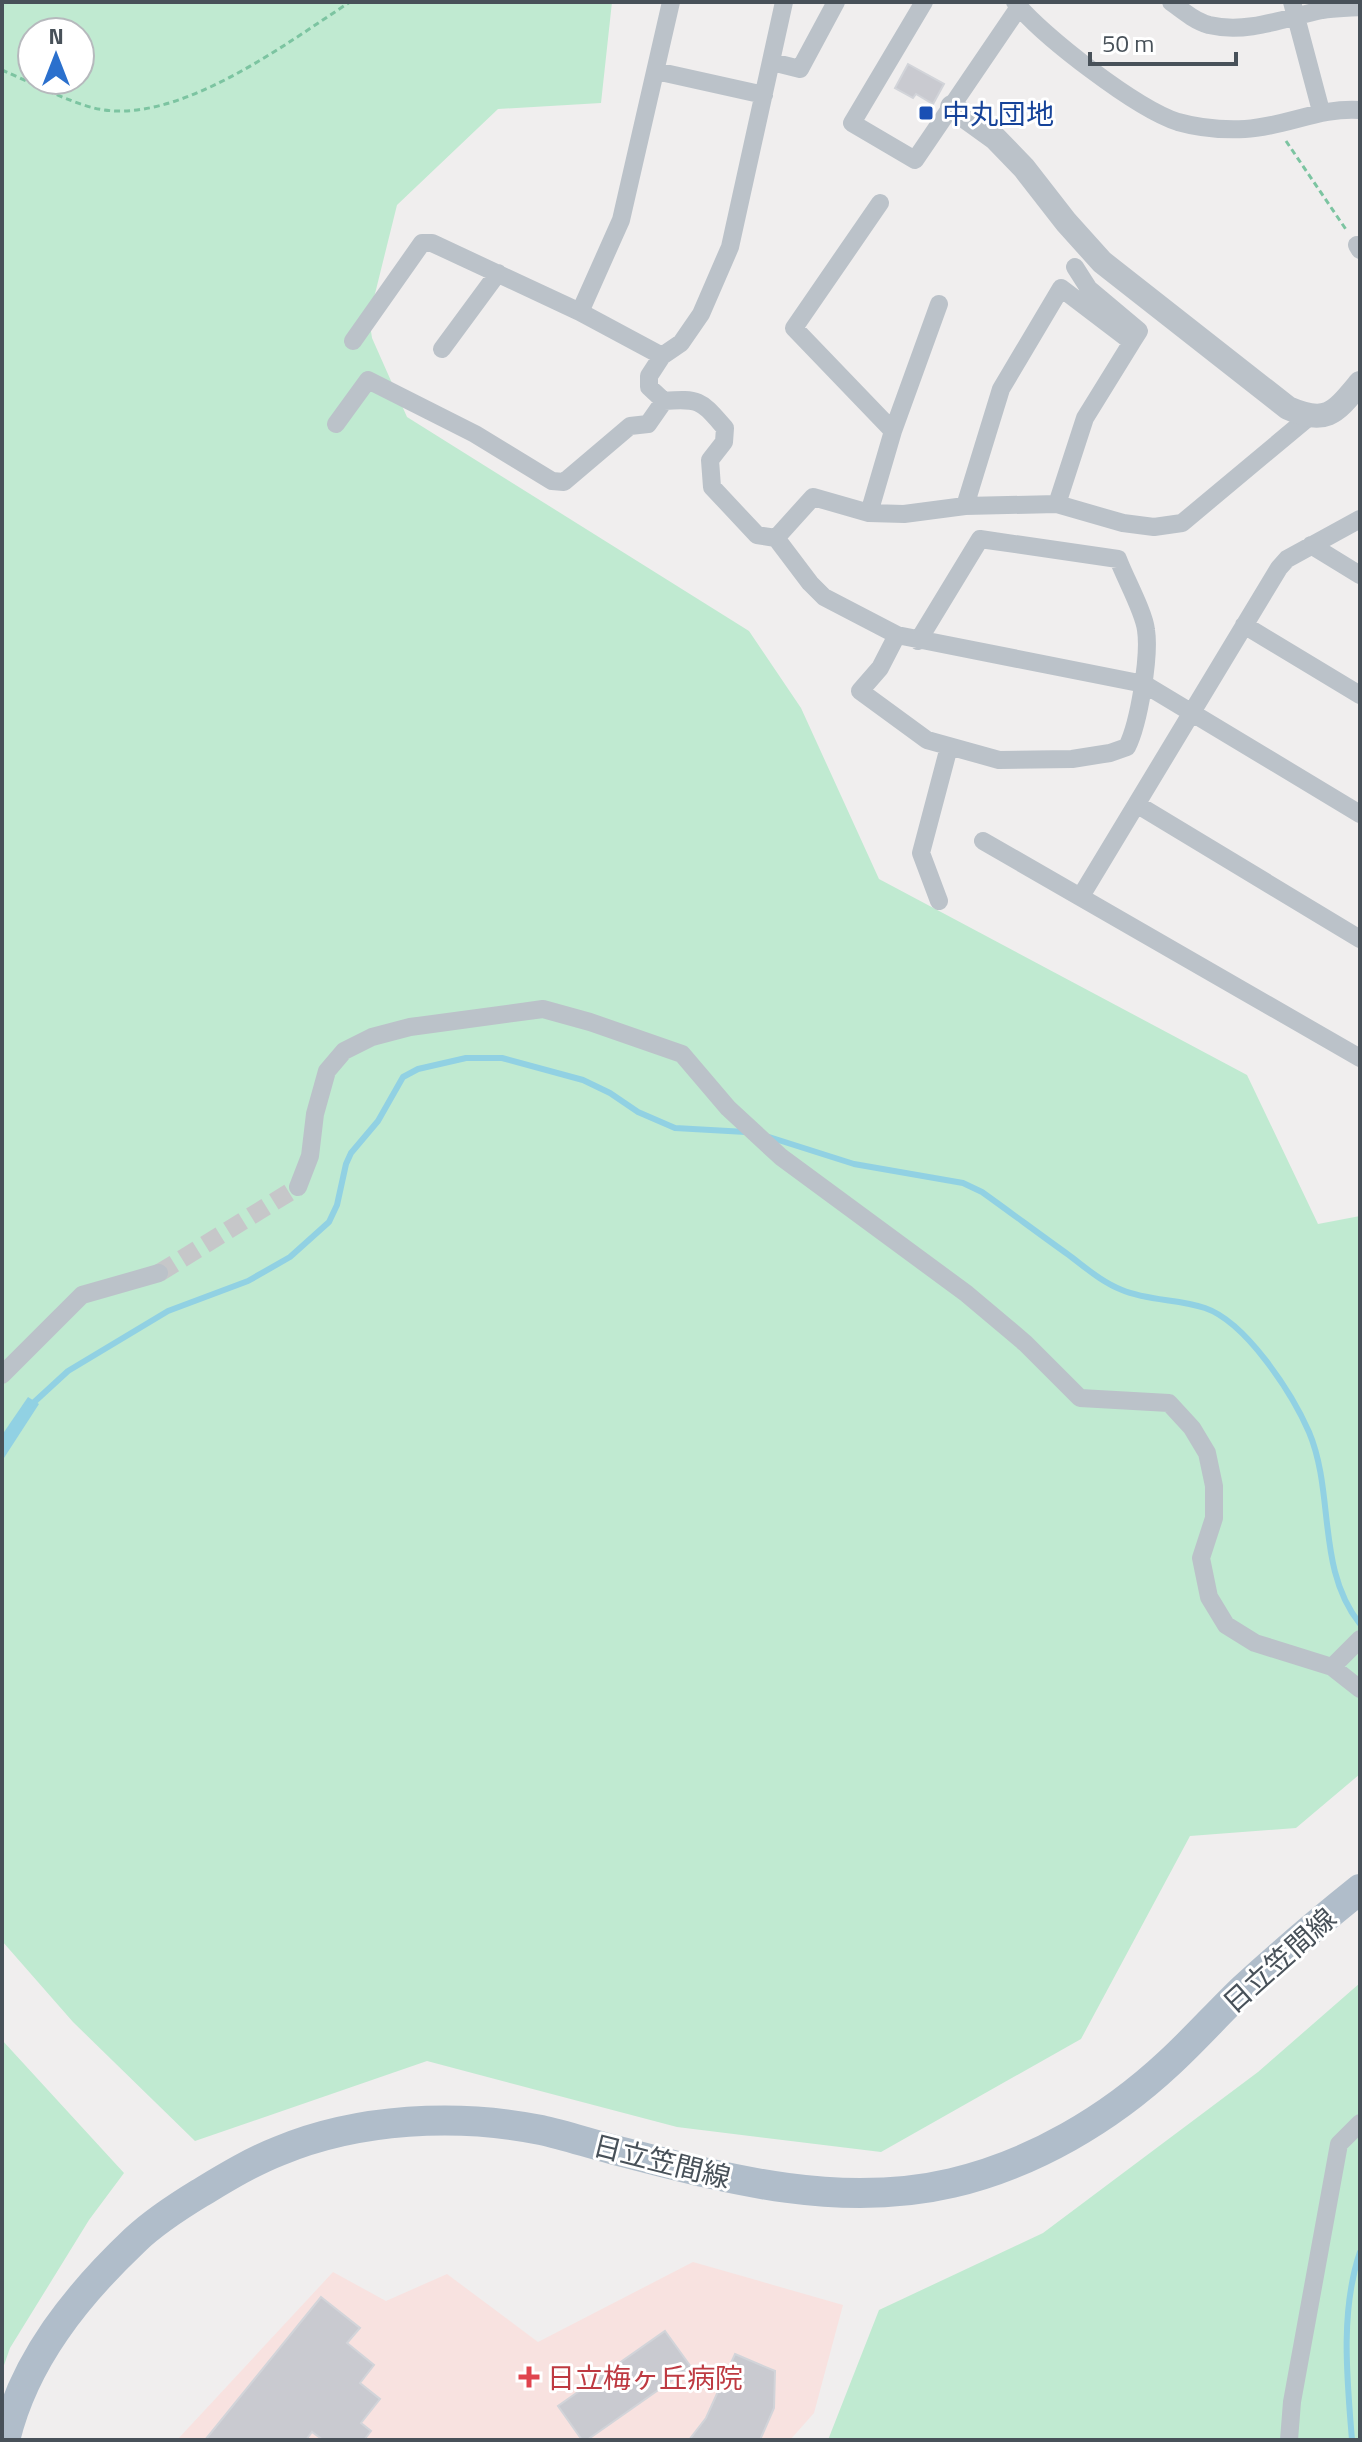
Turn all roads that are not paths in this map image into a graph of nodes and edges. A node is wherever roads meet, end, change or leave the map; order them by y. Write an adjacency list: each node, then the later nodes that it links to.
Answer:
1 (671, 2): 10 (street)
2 (784, 2): 9 (street)
3 (836, 2): 9 (street)
4 (924, 2): 12 (street)
5 (1171, 2): 8 (street)
6 (1017, 4): 12 (street); 14 (street)
7 (1360, 7): 8 (street)
8 (1294, 9): 14 (street)
9 (772, 62): 11 (street)
10 (656, 71): 11 (street); 19 (street)
11 (764, 95): 23 (street)
12 (952, 107): 26 (street)
13 (1360, 110): 14 (street)
14 (1321, 111)
15 (880, 203): 28 (street)
16 (1075, 267): 21 (street)
17 (498, 273): 19 (street); 20 (street); 22 (street)
18 (939, 304): 28 (street)
19 (580, 312): 23 (street)
20 (353, 341)
21 (1132, 342): 29 (street); 30 (street)
22 (442, 349)
23 (662, 356): 25 (street)
24 (1360, 383): 26 (street)
25 (664, 401): 27 (street); 33 (street)
26 (1309, 417): 29 (street)
27 (336, 424)
28 (893, 431): 31 (street)
29 (1057, 504): 30 (street)
30 (965, 506): 31 (street)
31 (869, 513): 33 (street)
32 (1360, 519): 34 (street)
33 (776, 538): 37 (street)
34 (1311, 545): 35 (street); 36 (street)
35 (1360, 575)
36 (1244, 625): 40 (street); 41 (street)
37 (897, 635): 38 (street); 42 (street)
38 (918, 641): 39 (street); 39 (street)
39 (1144, 684): 41 (street); 42 (street)
40 (1360, 695)
41 (1193, 712): 43 (street); 44 (street)
42 (949, 747): 47 (street)
43 (1138, 805): 46 (street); 48 (street)
44 (1360, 814)
45 (983, 841): 46 (street)
46 (1081, 896): 49 (street)
47 (939, 901)
48 (1360, 939)
49 (1360, 1058)
50 (298, 1187): 54 (street)
51 (159, 1273): 52 (street)
52 (2, 1375)
53 (1360, 1639): 54 (street)
54 (1332, 1667): 55 (street)
55 (1360, 1689)
56 (1360, 1889): 58 (main road, 日立笠間線)
57 (1360, 2123): 59 (street)
58 (5, 2440)
59 (1289, 2440)

